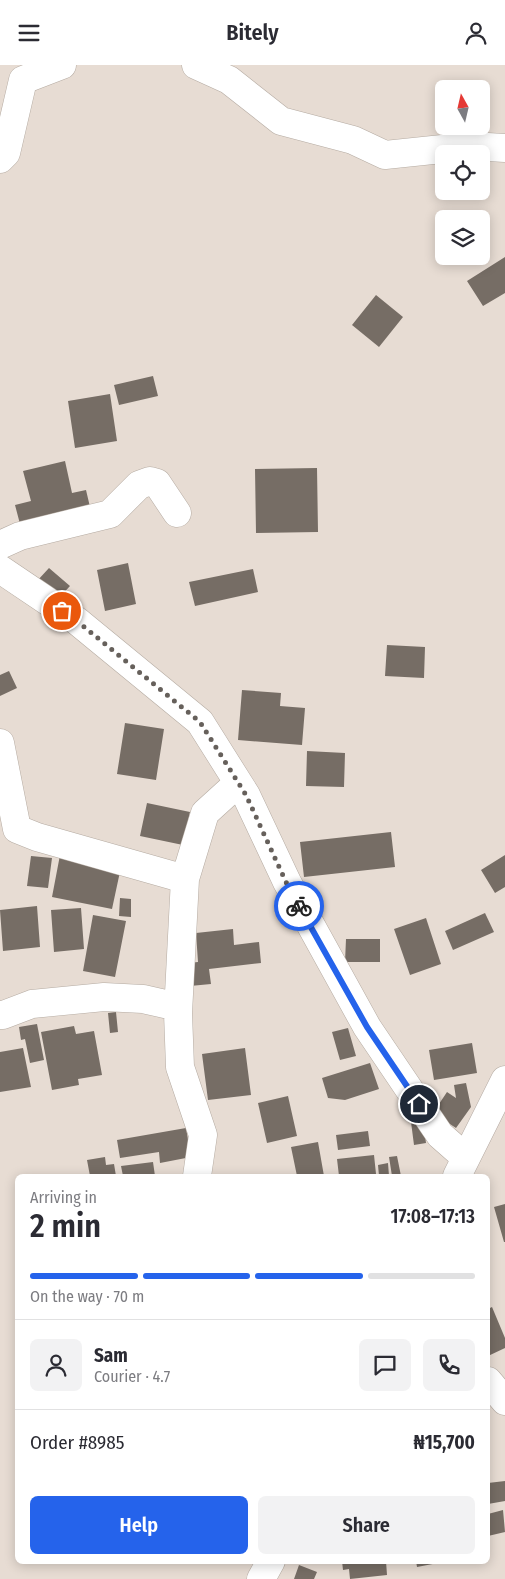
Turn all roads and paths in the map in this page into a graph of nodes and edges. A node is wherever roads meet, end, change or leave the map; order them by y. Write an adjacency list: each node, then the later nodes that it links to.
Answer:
1 (62, 65): 4 (street)
2 (196, 65): 3 (street)
3 (505, 148)
4 (0, 159)
5 (177, 513): 6 (street)
6 (0, 545)
7 (0, 569): 9 (street)
8 (0, 743): 10 (street)
9 (238, 783): 10 (street); 14 (street)
10 (185, 879): 11 (street)
11 (178, 1007): 12 (street); 15 (street)
12 (0, 1015)
13 (505, 1080): 14 (street)
14 (461, 1167)
15 (197, 1174)
16 (490, 1383): 17 (street)
17 (505, 1401)
18 (269, 1564): 19 (street)
19 (261, 1579)

